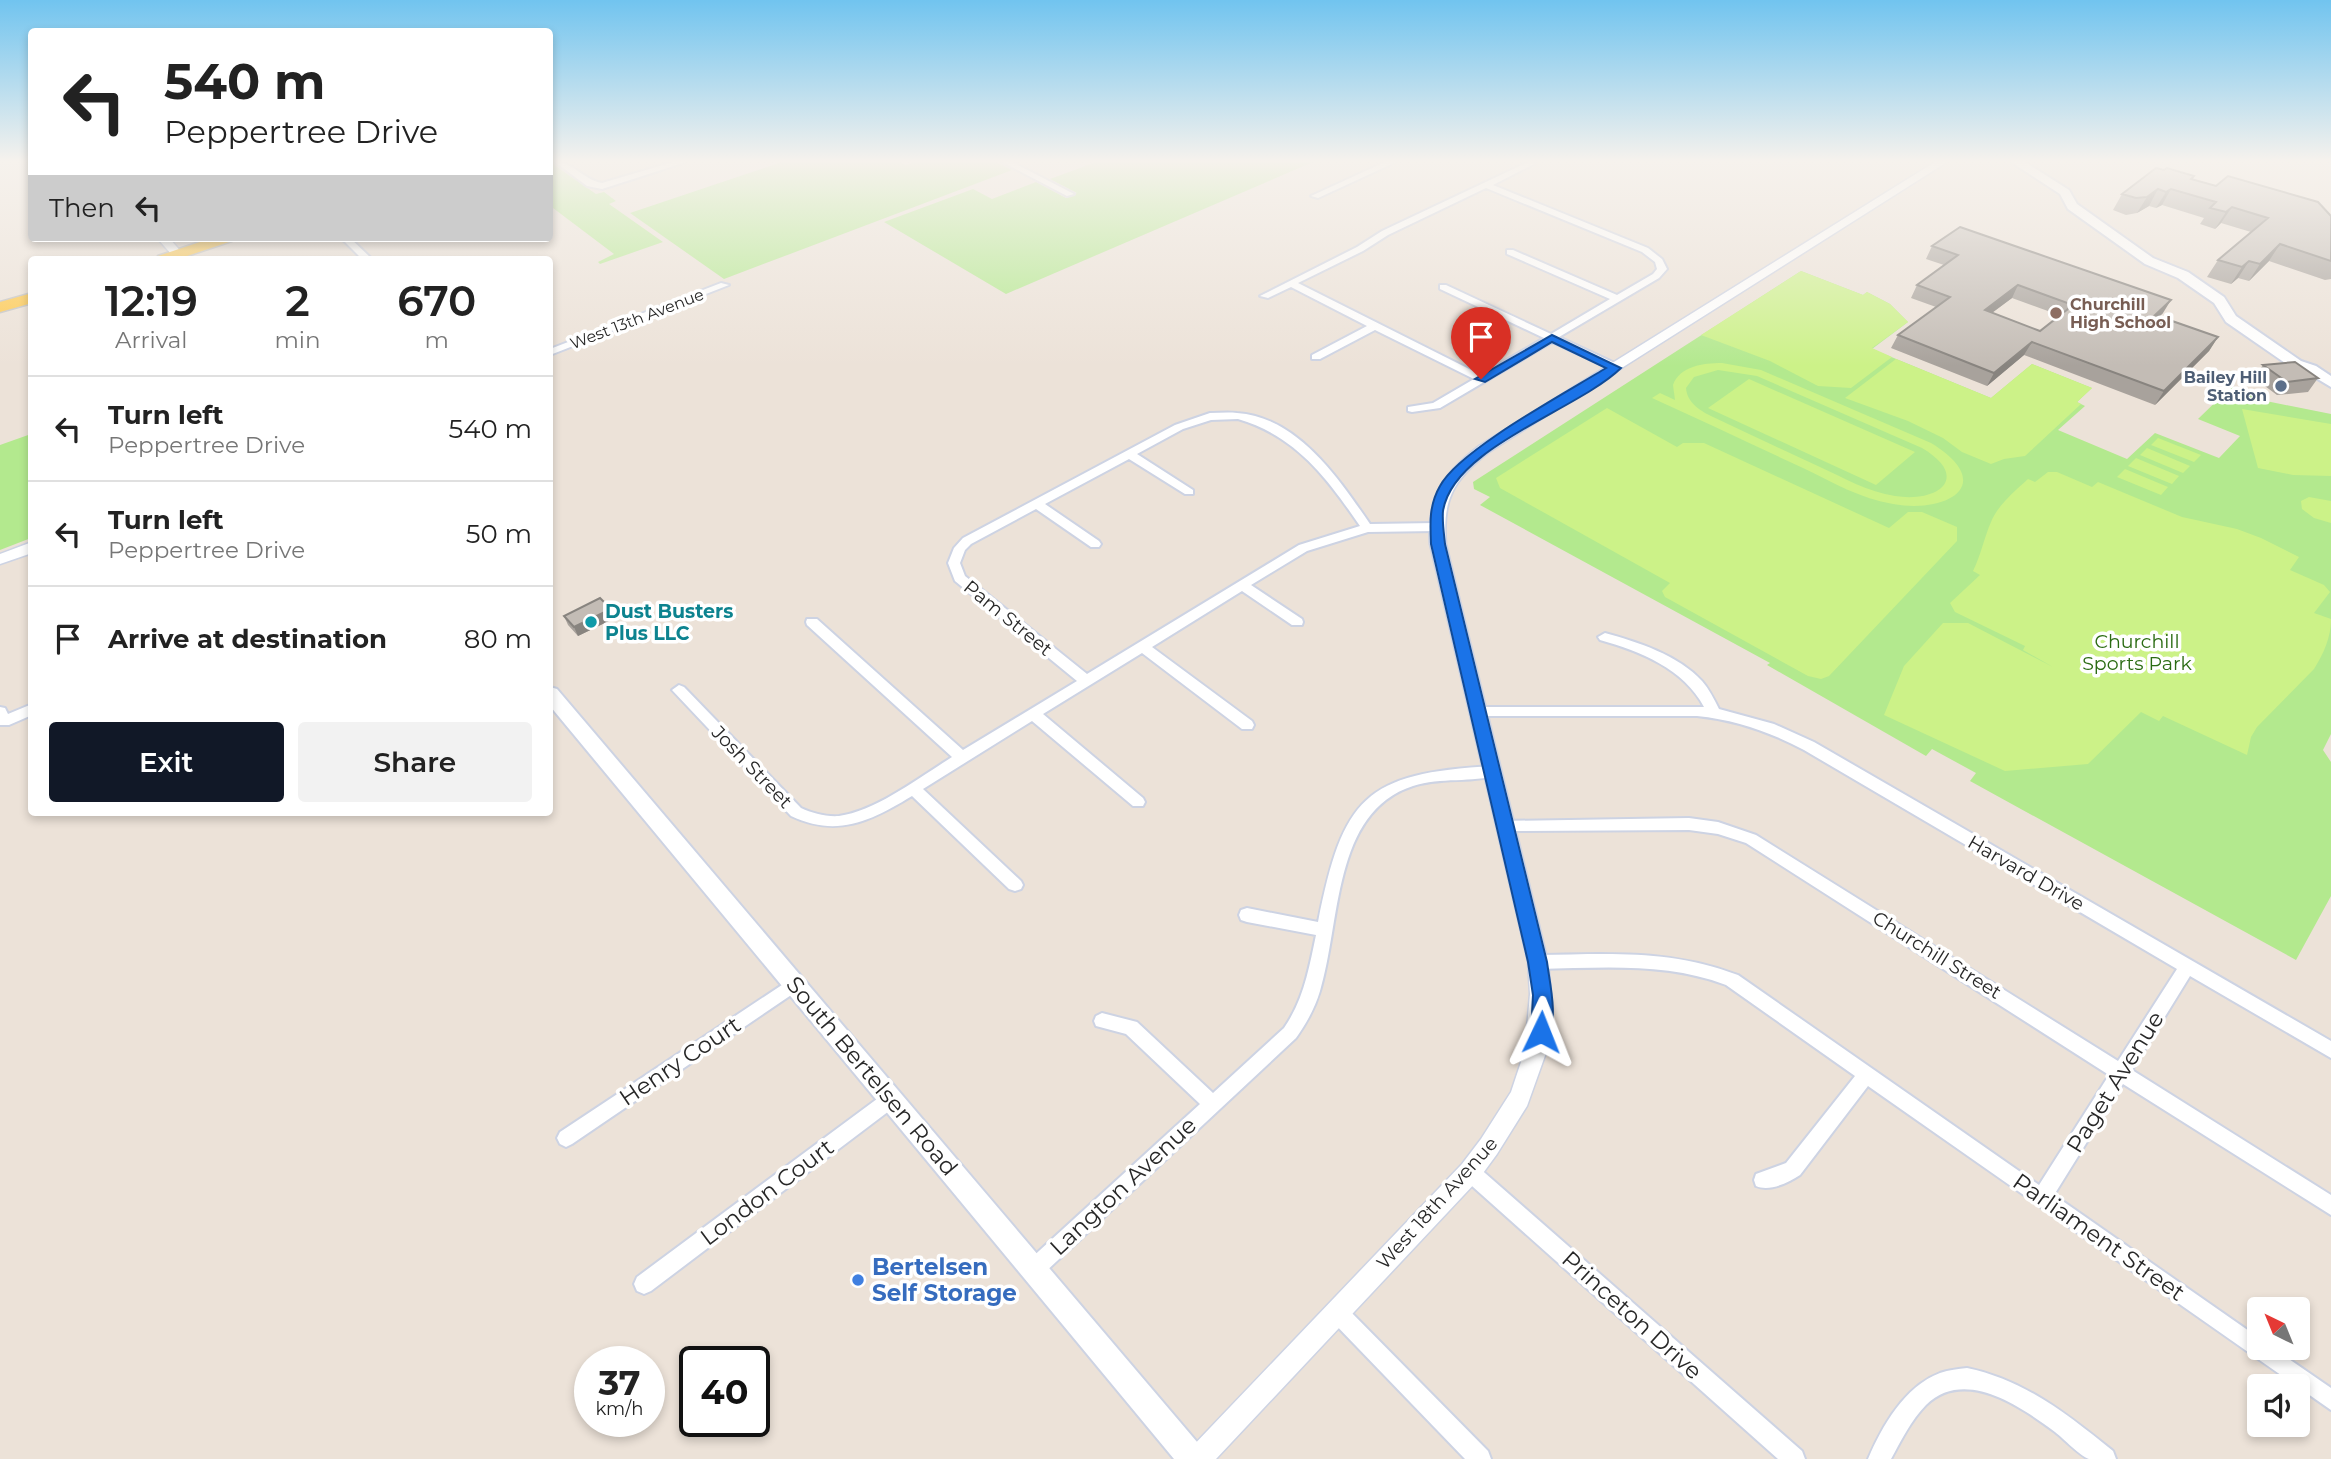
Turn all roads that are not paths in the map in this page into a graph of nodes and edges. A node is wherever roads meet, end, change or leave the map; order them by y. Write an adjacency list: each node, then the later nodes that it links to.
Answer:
1 (1391, 230): 10 (street)
2 (1597, 230): 15 (street)
3 (1834, 230): 21 (street, West 18th Avenue)
4 (2106, 230): 23 (main road)
5 (216, 242): 8 (main road)
6 (349, 242): 9 (street)
7 (1510, 252): 15 (street)
8 (176, 256)
9 (363, 256)
10 (1290, 284): 13 (street); 17 (street)
11 (724, 285): 19 (street, West 13th Avenue)
12 (1443, 287): 18 (street)
13 (1265, 296)
14 (28, 299): 16 (main road)
15 (1617, 299): 18 (street)
16 (0, 307)
17 (1374, 326): 20 (street); 22 (street)
18 (1552, 338): 21 (street); 22 (street)
19 (553, 351)
20 (1316, 357)
21 (1615, 368): 28 (street, West 18th Avenue)
22 (1481, 379): 24 (street)
23 (2330, 381)
24 (1412, 409)
25 (1129, 454): 26 (street); 27 (street, Pam Street); 29 (street, Pam Street)
26 (1189, 492)
27 (1036, 503): 30 (street); 38 (street, Pam Street)
28 (1436, 527): 29 (street, Josh Street); 42 (street, West 18th Avenue)
29 (1367, 528): 33 (street, Josh Street)
30 (1095, 544)
31 (28, 548): 32 (street)
32 (0, 558)
33 (1241, 585): 35 (street); 37 (street, Josh Street)
34 (812, 622): 47 (street)
35 (1297, 622)
36 (1605, 637): 43 (street)
37 (1142, 646): 38 (street, Josh Street); 46 (street)
38 (1086, 681): 44 (street, Josh Street)
39 (679, 690): 49 (street, Josh Street)
40 (553, 698): 57 (main road, South Bertelsen Road)
41 (28, 710): 45 (street)
42 (1479, 712): 43 (street, Harvard Drive); 48 (street, West 18th Avenue)
43 (1714, 712): 56 (street, Harvard Drive)
44 (1033, 713): 47 (street, Josh Street); 50 (street)
45 (2, 716)
46 (1247, 725)
47 (962, 758): 49 (street, Josh Street)
48 (1493, 771): 51 (street, West 18th Avenue); 54 (street, Langton Avenue)
49 (913, 788): 52 (street)
50 (1138, 802)
51 (1506, 825): 55 (street, West 18th Avenue); 60 (street, Churchill Street)
52 (1015, 885)
53 (1247, 915): 54 (street)
54 (1325, 930): 63 (street, Langton Avenue)
55 (1538, 962): 61 (street, Parliament Street); 65 (street, West 18th Avenue)
56 (2187, 967): 59 (street, Harvard Drive); 60 (street, Paget Avenue)
57 (794, 984): 62 (main road, South Bertelsen Road); 64 (street, Henry Court)
58 (1102, 1021): 63 (street, Langton Avenue)
59 (2331, 1050)
60 (2122, 1073): 67 (street, Paget Avenue); 68 (street, Churchill Street)
61 (1867, 1075): 66 (street); 67 (street, Parliament Street)
62 (891, 1099): 69 (main road, South Bertelsen Road); 70 (street, London Court)
63 (1212, 1104): 69 (street, Langton Avenue)
64 (566, 1138)
65 (1470, 1172): 71 (street, West 18th Avenue); 75 (street, Princeton Drive)
66 (1763, 1180)
67 (2042, 1197): 72 (street, Parliament Street)
68 (2331, 1206)
69 (1034, 1268): 73 (main road, South Bertelsen Road)
70 (644, 1284)
71 (1337, 1312): 73 (street, West 18th Avenue); 74 (street)
72 (2331, 1400)
73 (1196, 1459)
74 (1480, 1459)
75 (1794, 1459)
76 (1879, 1459): 77 (street)
77 (2105, 1459)

